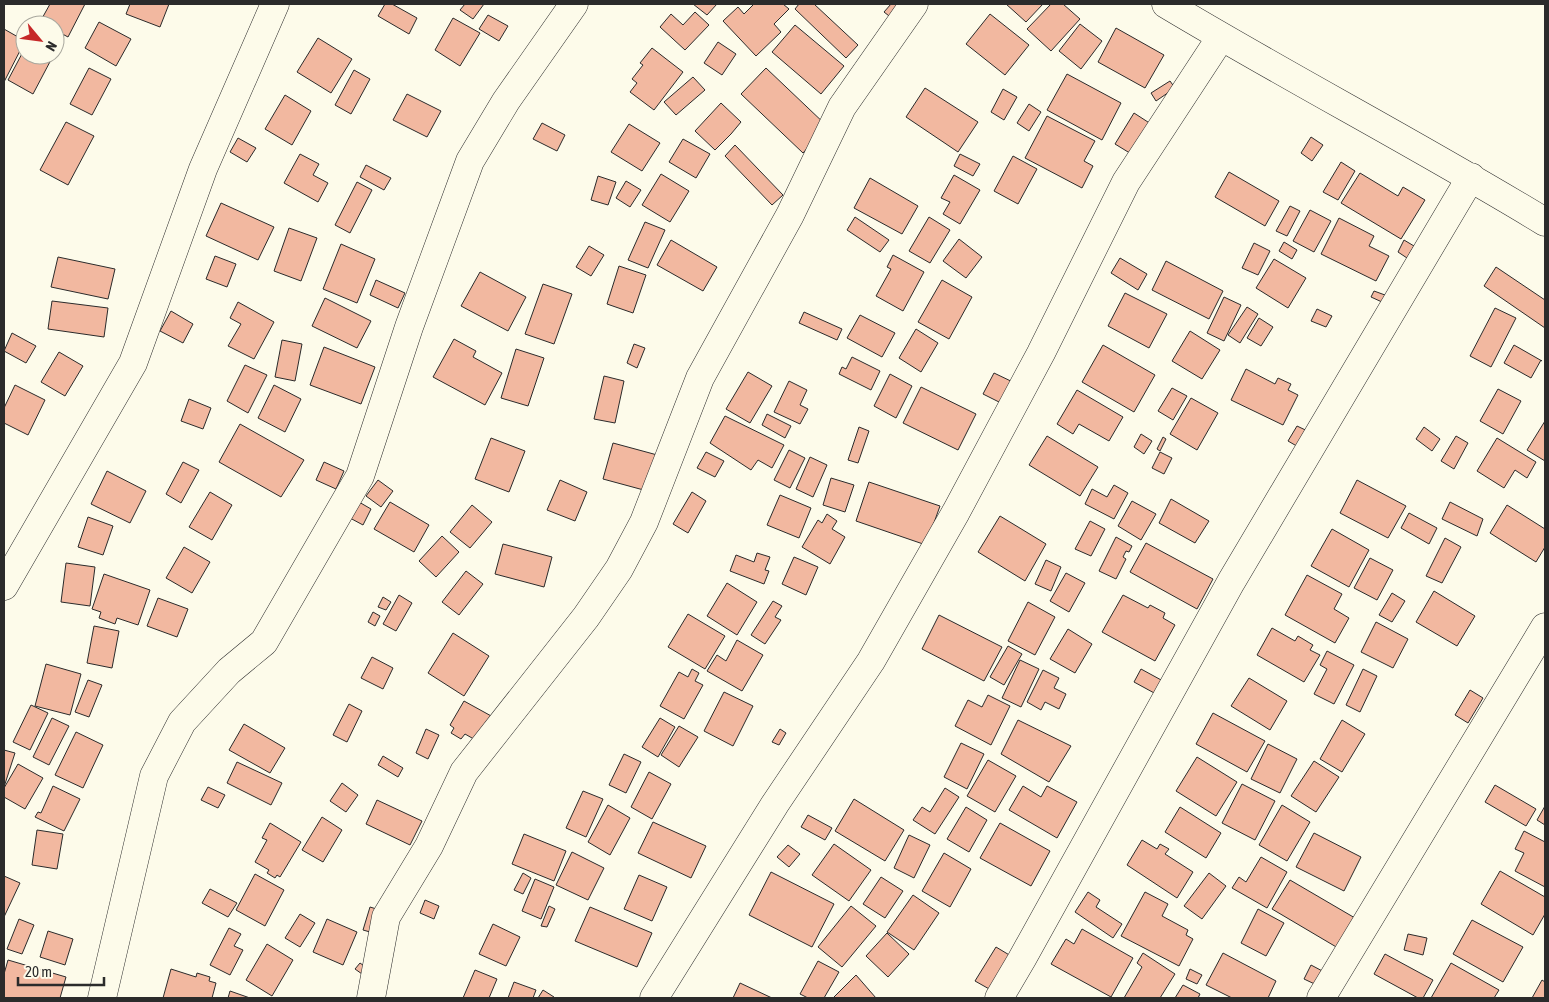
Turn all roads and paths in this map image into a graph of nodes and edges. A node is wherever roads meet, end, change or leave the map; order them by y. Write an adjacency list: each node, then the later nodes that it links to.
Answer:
1 (275, 4): 8 (street)
2 (574, 4): 10 (street)
3 (914, 4): 11 (street)
4 (1166, 4): 5 (street)
5 (1221, 37): 6 (street); 12 (street)
6 (1472, 177): 7 (street); 13 (street)
7 (1545, 222)
8 (4, 586)
9 (1545, 627): 14 (street)
10 (102, 998)
11 (371, 998)
12 (654, 998)
13 (999, 998)
14 (1321, 998)

